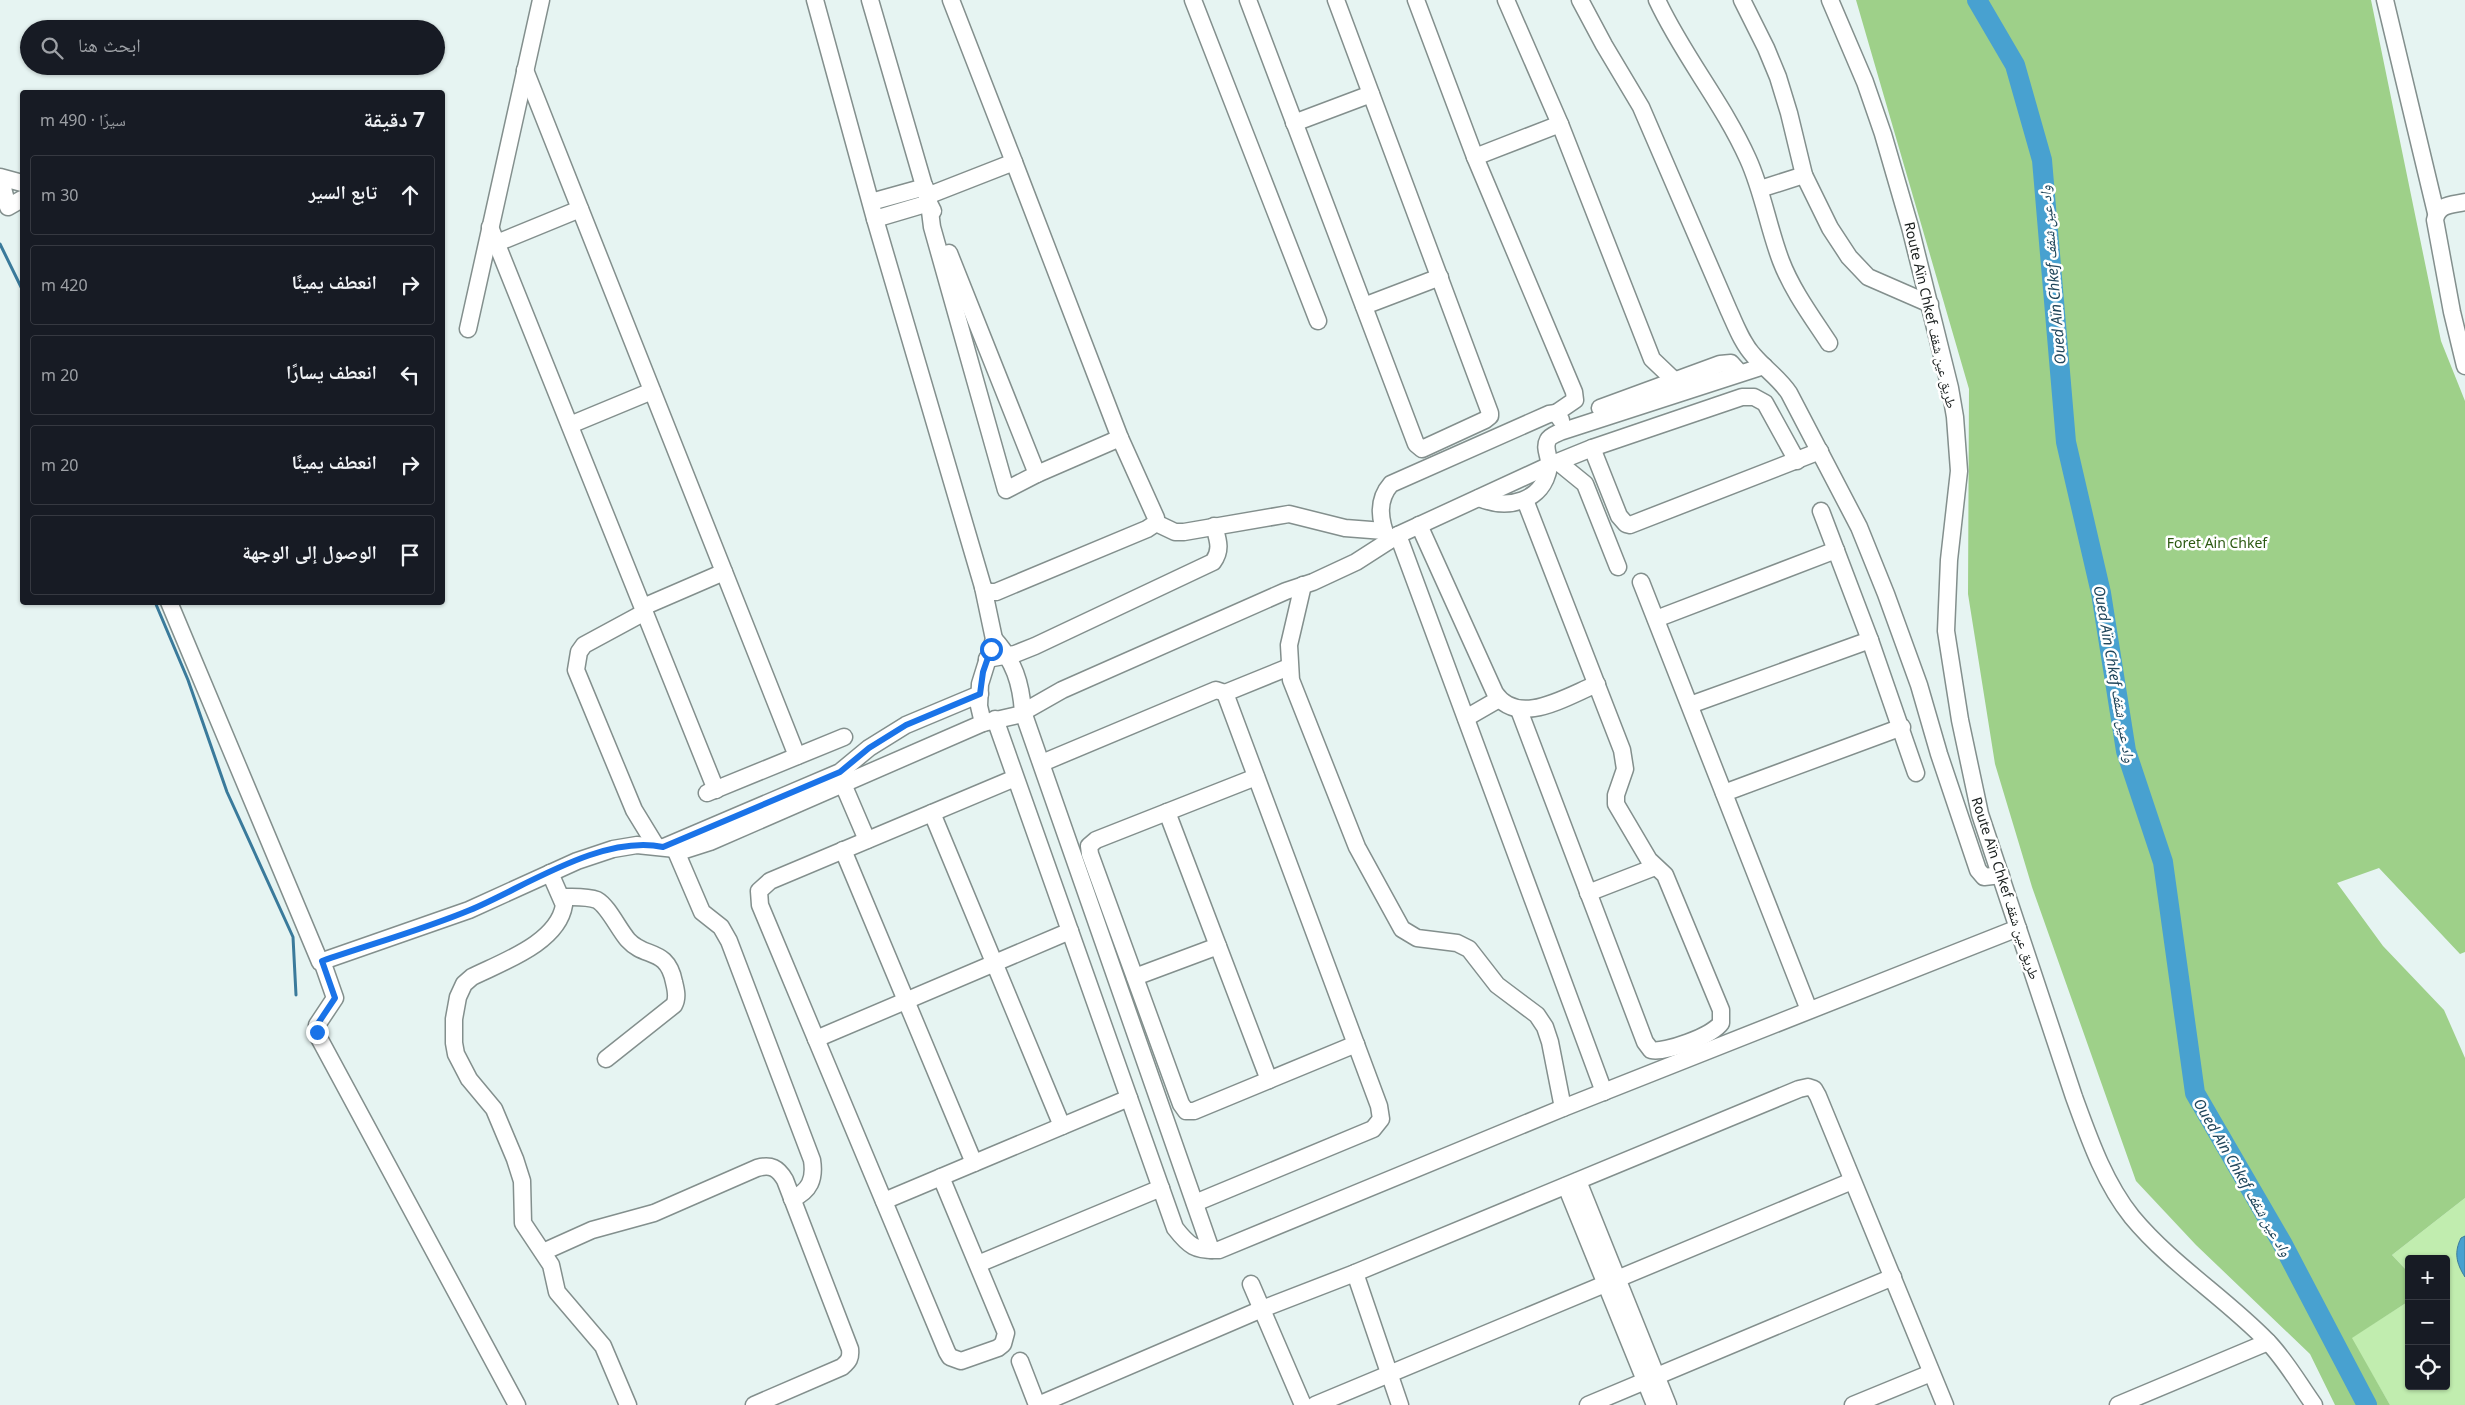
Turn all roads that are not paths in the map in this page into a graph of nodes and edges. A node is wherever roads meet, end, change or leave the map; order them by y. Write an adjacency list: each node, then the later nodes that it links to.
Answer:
1 (541, 0): 15 (street)
2 (815, 0): 26 (street)
3 (870, 0): 24 (street)
4 (951, 0): 20 (street)
5 (1192, 0): 36 (street)
6 (1248, 0): 17 (street)
7 (1336, 0): 16 (street)
8 (1416, 0): 19 (street)
9 (1506, 0): 18 (street)
10 (1580, 0): 40 (street)
11 (1657, 0): 23 (street)
12 (1742, 0): 21 (street)
13 (1830, 0): 34 (street, Route Aïn Chkef طريق عين شقف)
14 (2385, 0): 29 (street)
15 (525, 70): 28 (street); 31 (street)
16 (1371, 94): 17 (street); 33 (street)
17 (1294, 123): 35 (street)
18 (1560, 124): 19 (street); 39 (street)
19 (1475, 158): 46 (street)
20 (1014, 162): 24 (street); 49 (street)
21 (1804, 175): 23 (street); 34 (street)
22 (20, 182): 25 (street)
23 (1760, 188): 38 (street)
24 (927, 195): 26 (street); 30 (street); 55 (street); 55 (street)
25 (20, 199)
26 (871, 202): 30 (street)
27 (2465, 202): 29 (street)
28 (580, 209): 32 (street); 45 (street)
29 (2436, 213): 41 (street)
30 (875, 219): 68 (street)
31 (490, 227): 32 (street); 37 (street)
32 (497, 243): 47 (street)
33 (1440, 277): 35 (street); 48 (street)
34 (1930, 304): 102 (street, Route Aïn Chkef طريق عين شقف)
35 (1364, 306): 48 (street)
36 (1318, 321)
37 (468, 329)
38 (1829, 343)
39 (1652, 360): 43 (street); 44 (street)
40 (1764, 366): 42 (street); 52 (street)
41 (2465, 366)
42 (1740, 374): 43 (street); 46 (street)
43 (1674, 380): 44 (street)
44 (1648, 390): 46 (street)
45 (652, 391): 47 (street); 65 (street)
46 (1561, 422): 51 (street); 54 (street)
47 (570, 425): 70 (street)
48 (1457, 433): 51 (street)
49 (1120, 438): 55 (street); 59 (street)
50 (1592, 448): 53 (street); 53 (street); 54 (street)
51 (1465, 450): 62 (street)
52 (1820, 451): 53 (street); 102 (street)
53 (1797, 461)
54 (1554, 463): 56 (street); 57 (street); 64 (street)
55 (1037, 474)
56 (1479, 498): 57 (street); 60 (street)
57 (1525, 500): 77 (street)
58 (1821, 512): 63 (street)
59 (1156, 523): 61 (street); 68 (street)
60 (1419, 525): 62 (street); 80 (street)
61 (1214, 526): 62 (street); 74 (street)
62 (1390, 536): 67 (street); 84 (street)
63 (1836, 550): 71 (street); 73 (street)
64 (1618, 567)
65 (724, 572): 70 (street); 88 (street)
66 (1641, 582): 71 (street)
67 (1303, 585): 76 (street); 83 (street)
68 (983, 587): 72 (street)
69 (170, 605): 108 (street)
70 (644, 610): 88 (street); 98 (street)
71 (1656, 619): 81 (street)
72 (994, 639): 74 (street); 75 (street)
73 (1870, 640): 81 (street); 86 (street)
74 (1008, 656): 75 (street); 83 (street)
75 (987, 658): 79 (street)
76 (1289, 668): 78 (street); 121 (street)
77 (1597, 684): 82 (street); 100 (street)
78 (1225, 693): 89 (street); 91 (street)
79 (980, 694): 85 (street); 98 (street)
80 (1499, 700): 82 (street); 84 (street)
81 (1690, 706): 94 (street)
82 (1519, 710): 103 (street)
83 (1024, 712): 85 (street); 89 (street)
84 (1466, 718): 119 (street)
85 (989, 721): 92 (street); 93 (street)
86 (1902, 727): 90 (street); 94 (street)
87 (844, 737): 88 (street)
88 (797, 756)
89 (1042, 763): 130 (street)
90 (1916, 773)
91 (1256, 776): 95 (street); 115 (street)
92 (1015, 778): 96 (street); 106 (street)
93 (843, 784): 97 (street); 98 (street)
94 (1724, 793): 112 (street)
95 (1167, 812): 107 (street); 110 (street)
96 (932, 813): 97 (street); 109 (street)
97 (867, 840): 99 (street)
98 (665, 847): 101 (street); 128 (street)
99 (843, 850): 111 (street); 113 (street)
100 (1655, 867): 103 (street); 114 (street)
101 (550, 873): 104 (street); 108 (street)
102 (2001, 875): 105 (street, Route Aïn Chkef طريق عين شقف)
103 (1588, 893): 114 (street)
104 (562, 897): 117 (street); 132 (street)
105 (2018, 928): 112 (street); 139 (street, Route Aïn Chkef طريق عين شقف)
106 (1070, 931): 109 (street); 120 (street)
107 (1218, 946): 110 (street); 118 (street)
108 (322, 961): 145 (street)
109 (994, 963): 111 (street); 122 (street)
110 (1135, 977): 118 (street)
111 (906, 1001): 113 (street); 123 (street)
112 (1809, 1010): 116 (street)
113 (816, 1039): 129 (street)
114 (1686, 1042): 116 (street)
115 (1356, 1044): 118 (street); 130 (street)
116 (1693, 1058): 119 (street)
117 (606, 1059)
118 (1269, 1080)
119 (1604, 1092): 121 (street)
120 (1129, 1098): 122 (street); 127 (street)
121 (1563, 1108): 131 (street)
122 (1062, 1126): 123 (street)
123 (974, 1163): 124 (street)
124 (941, 1177): 129 (street); 133 (street)
125 (1852, 1181): 126 (street); 135 (street); 136 (street)
126 (1572, 1184): 134 (street); 136 (street)
127 (1161, 1188): 131 (street); 133 (street)
128 (792, 1200): 132 (street); 146 (street)
129 (884, 1201): 133 (street)
130 (1195, 1203): 131 (street)
131 (1212, 1250)
132 (543, 1252): 144 (street)
133 (978, 1264)
134 (1355, 1274): 138 (street); 142 (street)
135 (1892, 1276): 141 (street); 143 (street)
136 (1611, 1282): 142 (street); 143 (street)
137 (1251, 1284): 138 (street)
138 (1262, 1309): 147 (street); 148 (street)
139 (2268, 1342): 156 (street); 157 (street, Route Aïn Chkef طريق عين شقف)
140 (1020, 1360): 147 (street)
141 (1932, 1373): 154 (street); 155 (street)
142 (1390, 1374): 149 (street); 150 (street)
143 (1651, 1380): 151 (street); 152 (street); 153 (street)
144 (624, 1402)
145 (517, 1405)
146 (754, 1405)
147 (1037, 1405)
148 (1303, 1405)
149 (1315, 1405)
150 (1400, 1405)
151 (1588, 1405)
152 (1655, 1405)
153 (1668, 1405)
154 (1853, 1405)
155 (1945, 1405)
156 (2118, 1405)
157 (2314, 1405)

